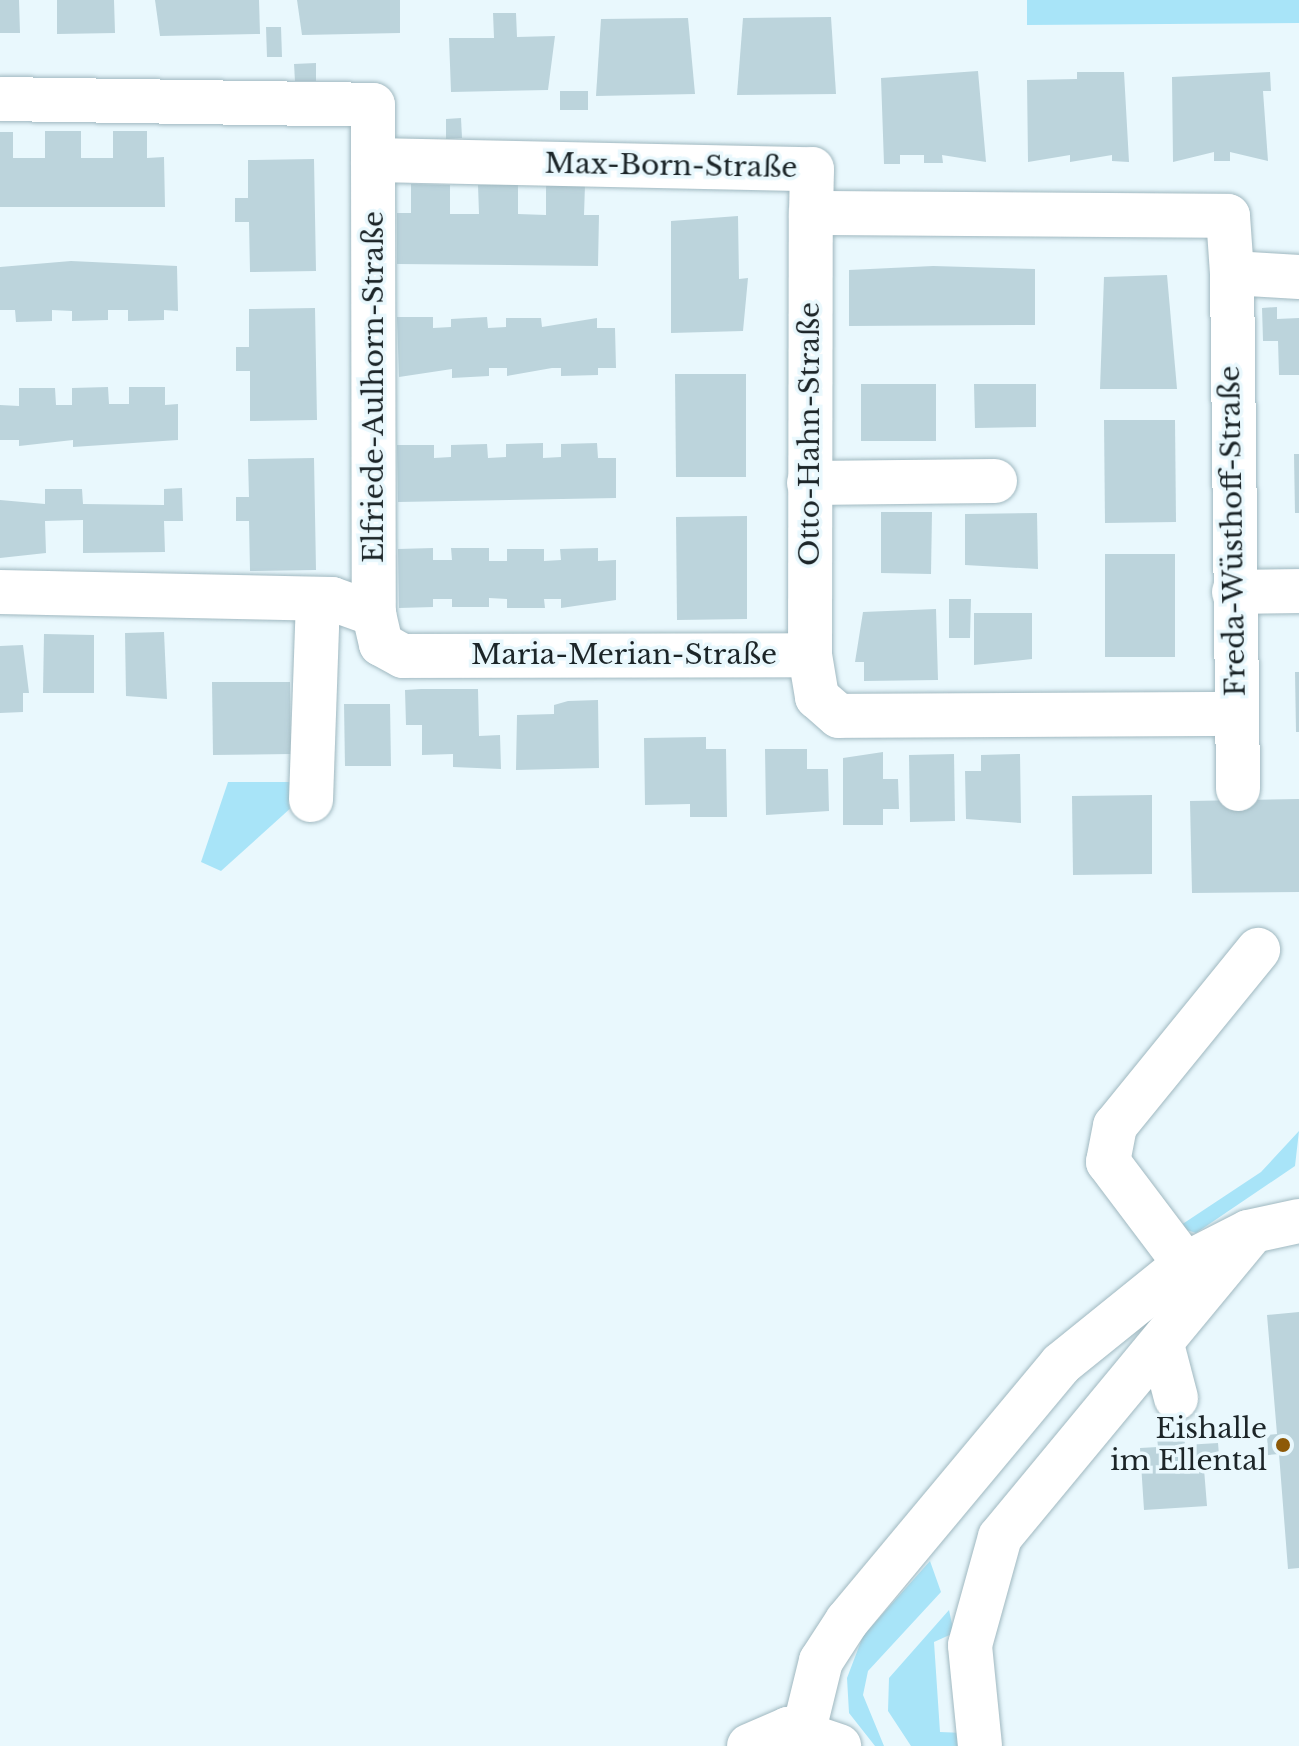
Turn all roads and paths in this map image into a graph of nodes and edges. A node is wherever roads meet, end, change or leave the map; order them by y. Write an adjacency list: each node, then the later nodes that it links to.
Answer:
1 (0, 99): 2 (street)
2 (373, 160): 3 (street, Max-Born-Straße); 12 (street, Elfriede-Aulhorn-Straße)
3 (811, 213): 4 (street, Max-Born-Straße); 7 (street, Otto-Hahn-Straße)
4 (1232, 273): 5 (street); 10 (street, Freda-Wüsthoff-Straße)
5 (1299, 277)
6 (995, 481): 7 (street)
7 (809, 483): 13 (street, Otto-Hahn-Straße)
8 (1299, 591): 10 (street)
9 (0, 592): 11 (street)
10 (1234, 592): 14 (street, Freda-Wüsthoff-Straße)
11 (318, 599): 12 (street); 16 (street)
12 (374, 614): 13 (street, Maria-Merian-Straße)
13 (810, 655): 14 (street, Maria-Merian-Straße)
14 (1235, 714): 15 (street, Freda-Wüsthoff-Straße)
15 (1238, 789)
16 (311, 800)
17 (1258, 950): 20 (street)
18 (1299, 1221): 19 (street)
19 (1248, 1232): 20 (street); 21 (street)
20 (1185, 1264): 23 (street)
21 (1163, 1348): 22 (street); 25 (street)
22 (1176, 1398)
23 (822, 1738): 24 (street)
24 (749, 1746)
25 (980, 1746)

